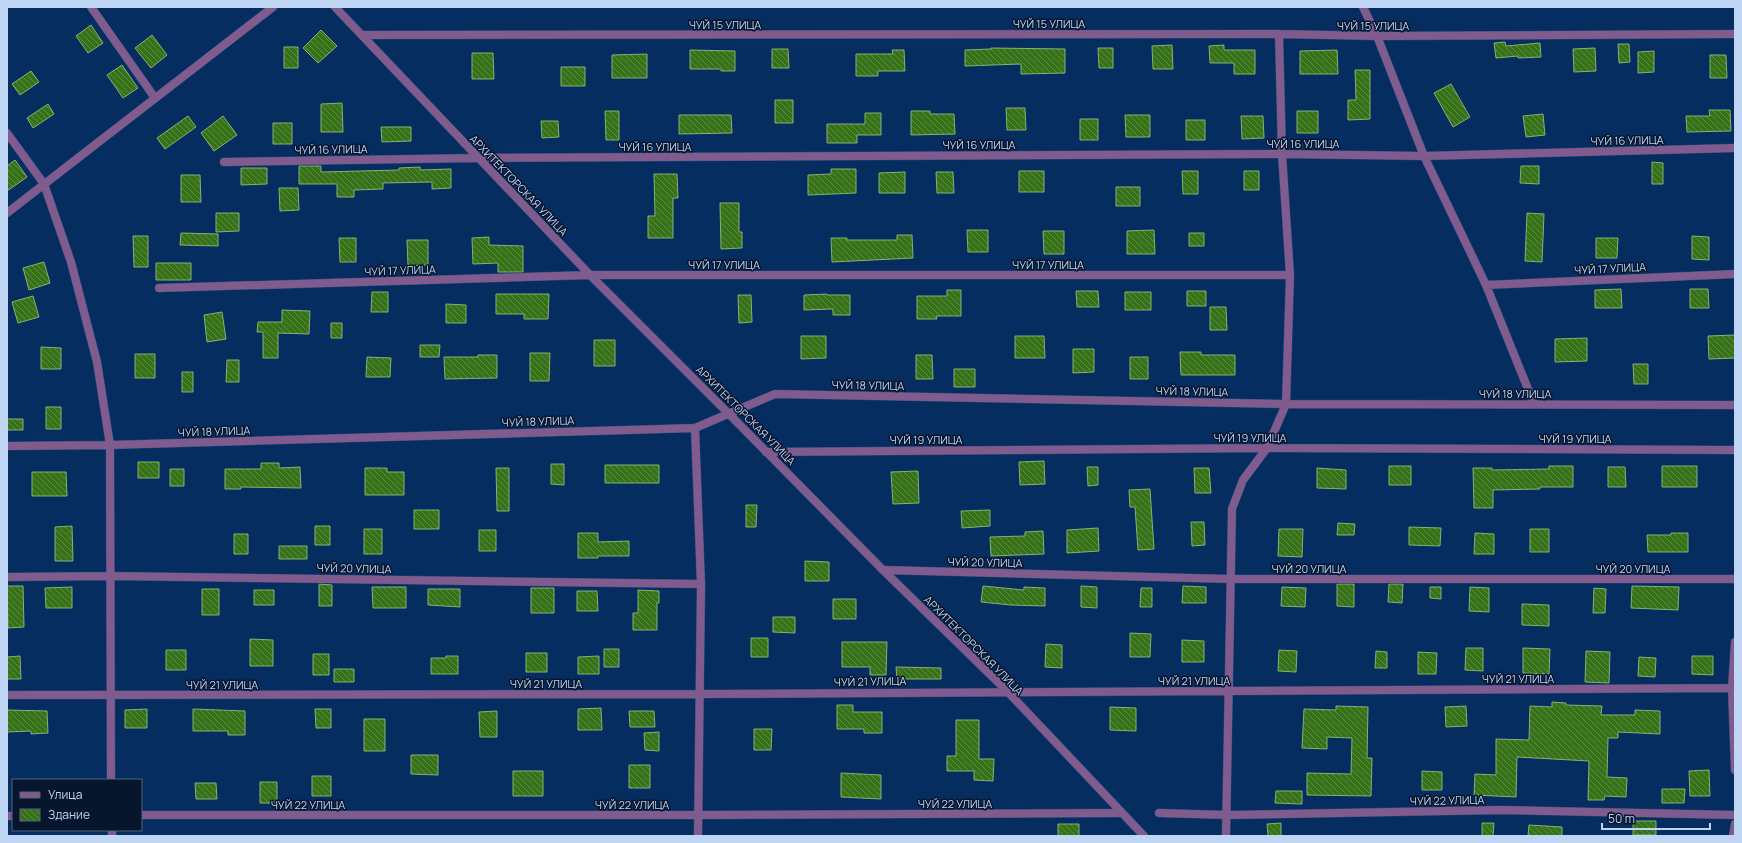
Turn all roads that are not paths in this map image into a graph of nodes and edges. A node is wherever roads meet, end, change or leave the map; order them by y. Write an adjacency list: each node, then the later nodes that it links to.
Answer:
1 (91, 7): 9 (street)
2 (273, 7): 9 (street)
3 (335, 7): 7 (street, АРХИТЕКТОРСКАЯ УЛИЦА)
4 (1363, 7): 8 (street)
5 (1279, 34): 7 (street, ЧУЙ 15 УЛИЦА); 8 (street, ЧУЙ 15 УЛИЦА); 12 (street)
6 (1735, 34): 8 (street, ЧУЙ 15 УЛИЦА)
7 (363, 35): 14 (street, АРХИТЕКТОРСКАЯ УЛИЦА)
8 (1377, 36): 13 (street)
9 (155, 98): 16 (street)
10 (7, 133): 16 (street)
11 (1735, 148): 13 (street, ЧУЙ 16 УЛИЦА)
12 (1282, 154): 13 (street, ЧУЙ 16 УЛИЦА); 14 (street, ЧУЙ 16 УЛИЦА); 20 (street)
13 (1424, 156): 21 (street)
14 (477, 158): 15 (street, ЧУЙ 16 УЛИЦА); 19 (street, АРХИТЕКТОРСКАЯ УЛИЦА)
15 (224, 162)
16 (44, 184): 17 (street); 28 (street)
17 (7, 213)
18 (1735, 274): 21 (street, ЧУЙ 17 УЛИЦА)
19 (590, 275): 20 (street, ЧУЙ 17 УЛИЦА); 22 (street, ЧУЙ 17 УЛИЦА); 26 (street, АРХИТЕКТОРСКАЯ УЛИЦА)
20 (1290, 275): 23 (street)
21 (1486, 285): 24 (street)
22 (160, 288)
23 (1286, 404): 24 (street, ЧУЙ 18 УЛИЦА); 26 (street, ЧУЙ 18 УЛИЦА); 30 (street)
24 (1534, 404): 25 (street, ЧУЙ 18 УЛИЦА)
25 (1735, 405)
26 (729, 414): 27 (street, ЧУЙ 18 УЛИЦА); 32 (street, АРХИТЕКТОРСКАЯ УЛИЦА)
27 (695, 428): 28 (street, ЧУЙ 18 УЛИЦА); 38 (street)
28 (110, 445): 29 (street, ЧУЙ 18 УЛИЦА); 34 (street)
29 (7, 446)
30 (1267, 448): 31 (street, ЧУЙ 19 УЛИЦА); 32 (street, ЧУЙ 19 УЛИЦА); 36 (street)
31 (1735, 450)
32 (766, 452): 33 (street, АРХИТЕКТОРСКАЯ УЛИЦА)
33 (883, 570): 36 (street, ЧУЙ 20 УЛИЦА); 41 (street, АРХИТЕКТОРСКАЯ УЛИЦА)
34 (111, 576): 35 (street, ЧУЙ 20 УЛИЦА); 38 (street, ЧУЙ 20 УЛИЦА); 45 (street)
35 (7, 577)
36 (1231, 579): 37 (street, ЧУЙ 20 УЛИЦА); 42 (street)
37 (1735, 579)
38 (701, 584): 43 (street)
39 (1735, 642): 40 (street)
40 (1732, 688): 42 (street, ЧУЙ 21 УЛИЦА); 46 (street)
41 (1006, 691): 42 (street, ЧУЙ 21 УЛИЦА); 43 (street, ЧУЙ 21 УЛИЦА); 48 (street, АРХИТЕКТОРСКАЯ УЛИЦА)
42 (1230, 691): 52 (street)
43 (700, 694): 45 (street, ЧУЙ 21 УЛИЦА); 51 (street)
44 (7, 695): 45 (street, ЧУЙ 21 УЛИЦА)
45 (111, 695): 47 (street)
46 (1735, 770)
47 (111, 779)
48 (1122, 812): 51 (street, ЧУЙ 22 УЛИЦА); 56 (street, АРХИТЕКТОРСКАЯ УЛИЦА)
49 (1159, 813): 52 (street, ЧУЙ 22 УЛИЦА)
50 (142, 815): 51 (street, ЧУЙ 22 УЛИЦА)
51 (698, 815): 55 (street)
52 (1228, 815): 53 (street, ЧУЙ 22 УЛИЦА); 57 (street)
53 (1735, 815)
54 (1735, 824): 58 (street)
55 (698, 836)
56 (1144, 836)
57 (1226, 836)
58 (1733, 836)

